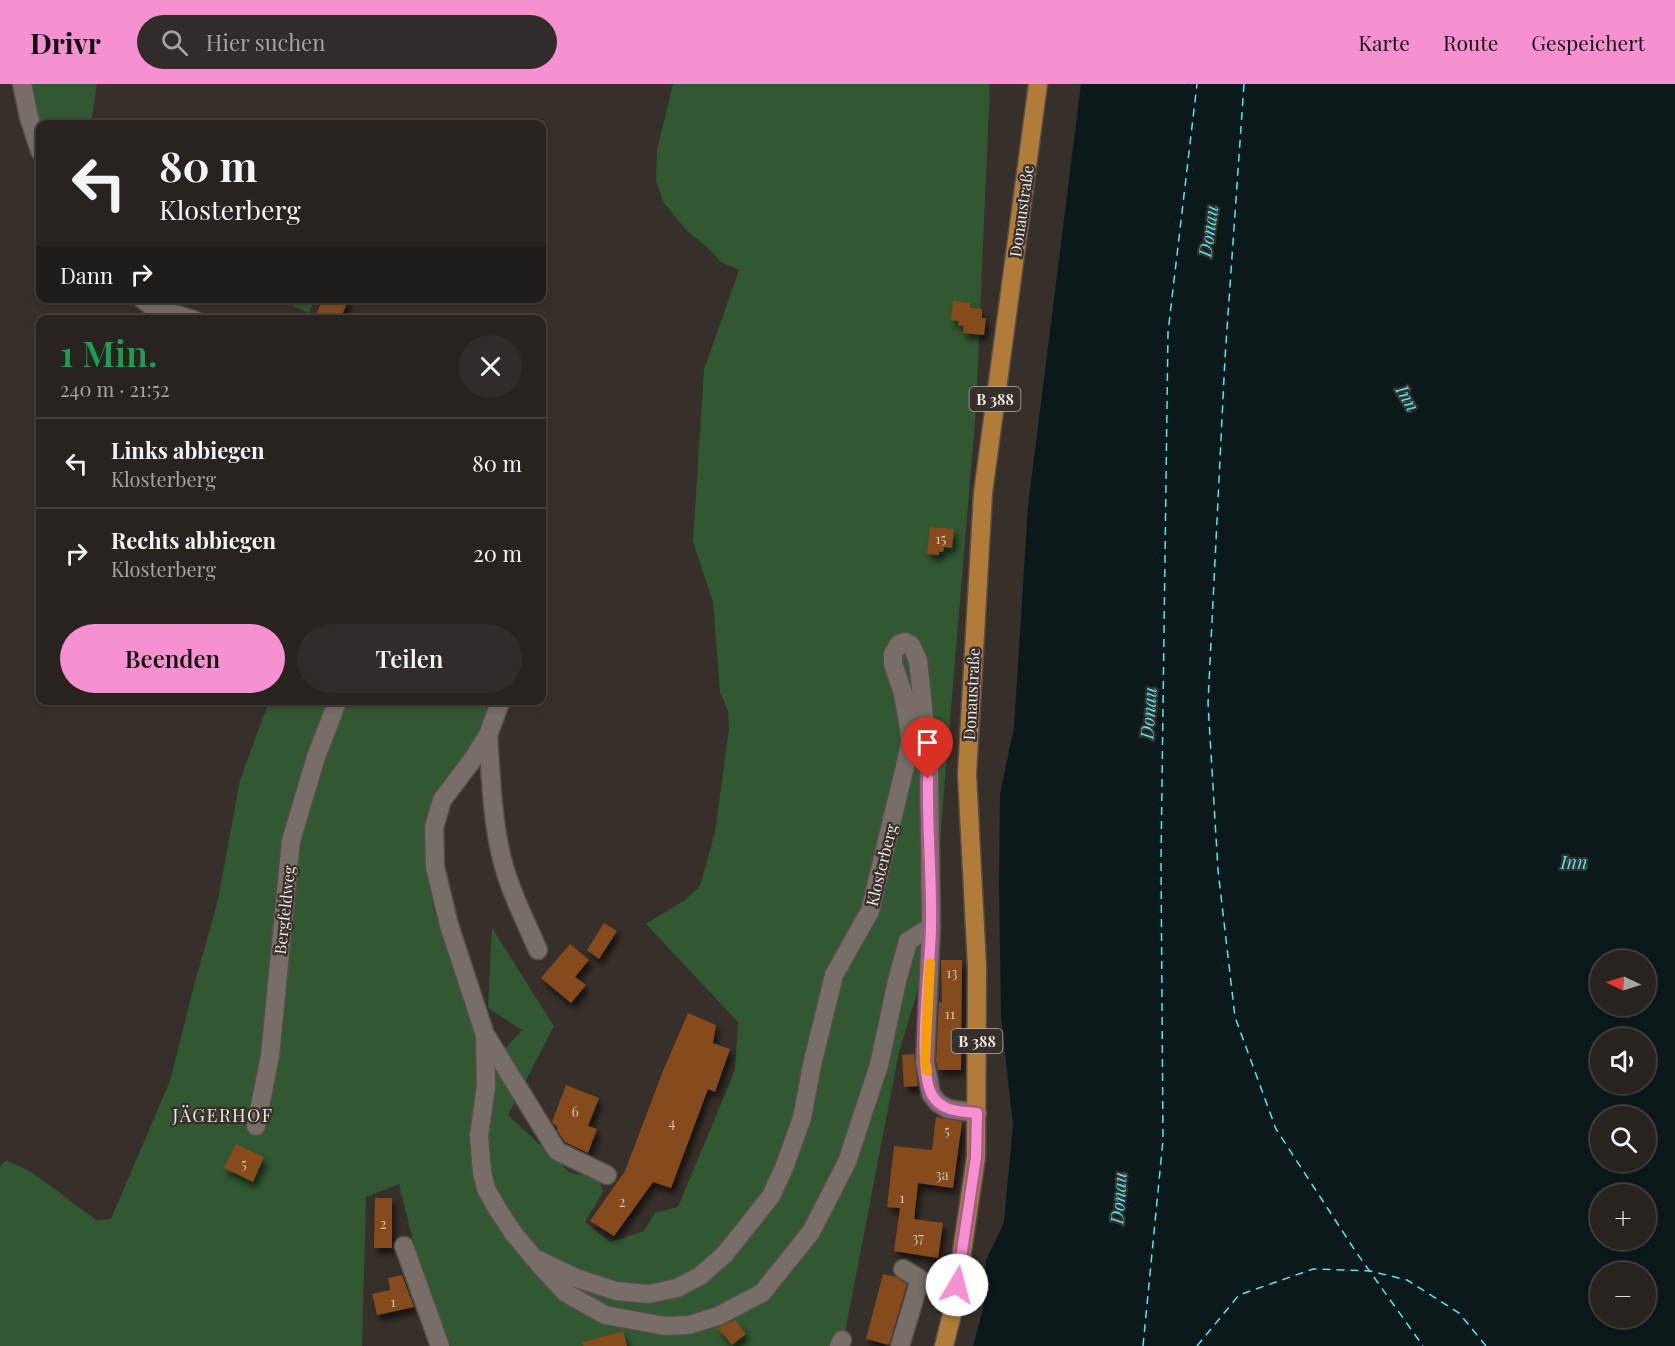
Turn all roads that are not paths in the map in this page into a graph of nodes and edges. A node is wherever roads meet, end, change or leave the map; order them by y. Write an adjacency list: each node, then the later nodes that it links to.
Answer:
1 (22, 84): 3 (street)
2 (1038, 84): 12 (main road, Donaustraße / B 388)
3 (36, 138)
4 (148, 303): 5 (street)
5 (177, 315)
6 (336, 705): 13 (street, Bergfeldweg)
7 (499, 705): 8 (street, Klosterberg)
8 (488, 735): 10 (street); 11 (street, Klosterberg)
9 (931, 927): 12 (street, Klosterberg); 16 (street, Klosterberg); 16 (street, Klosterberg)
10 (538, 950)
11 (485, 1035): 14 (street); 16 (street, Klosterberg)
12 (977, 1113): 20 (main road, Donaustraße / B 388)
13 (256, 1126)
14 (607, 1175)
15 (404, 1246): 18 (street)
16 (534, 1258)
17 (903, 1269): 19 (street)
18 (440, 1346)
19 (900, 1346)
20 (944, 1346)

